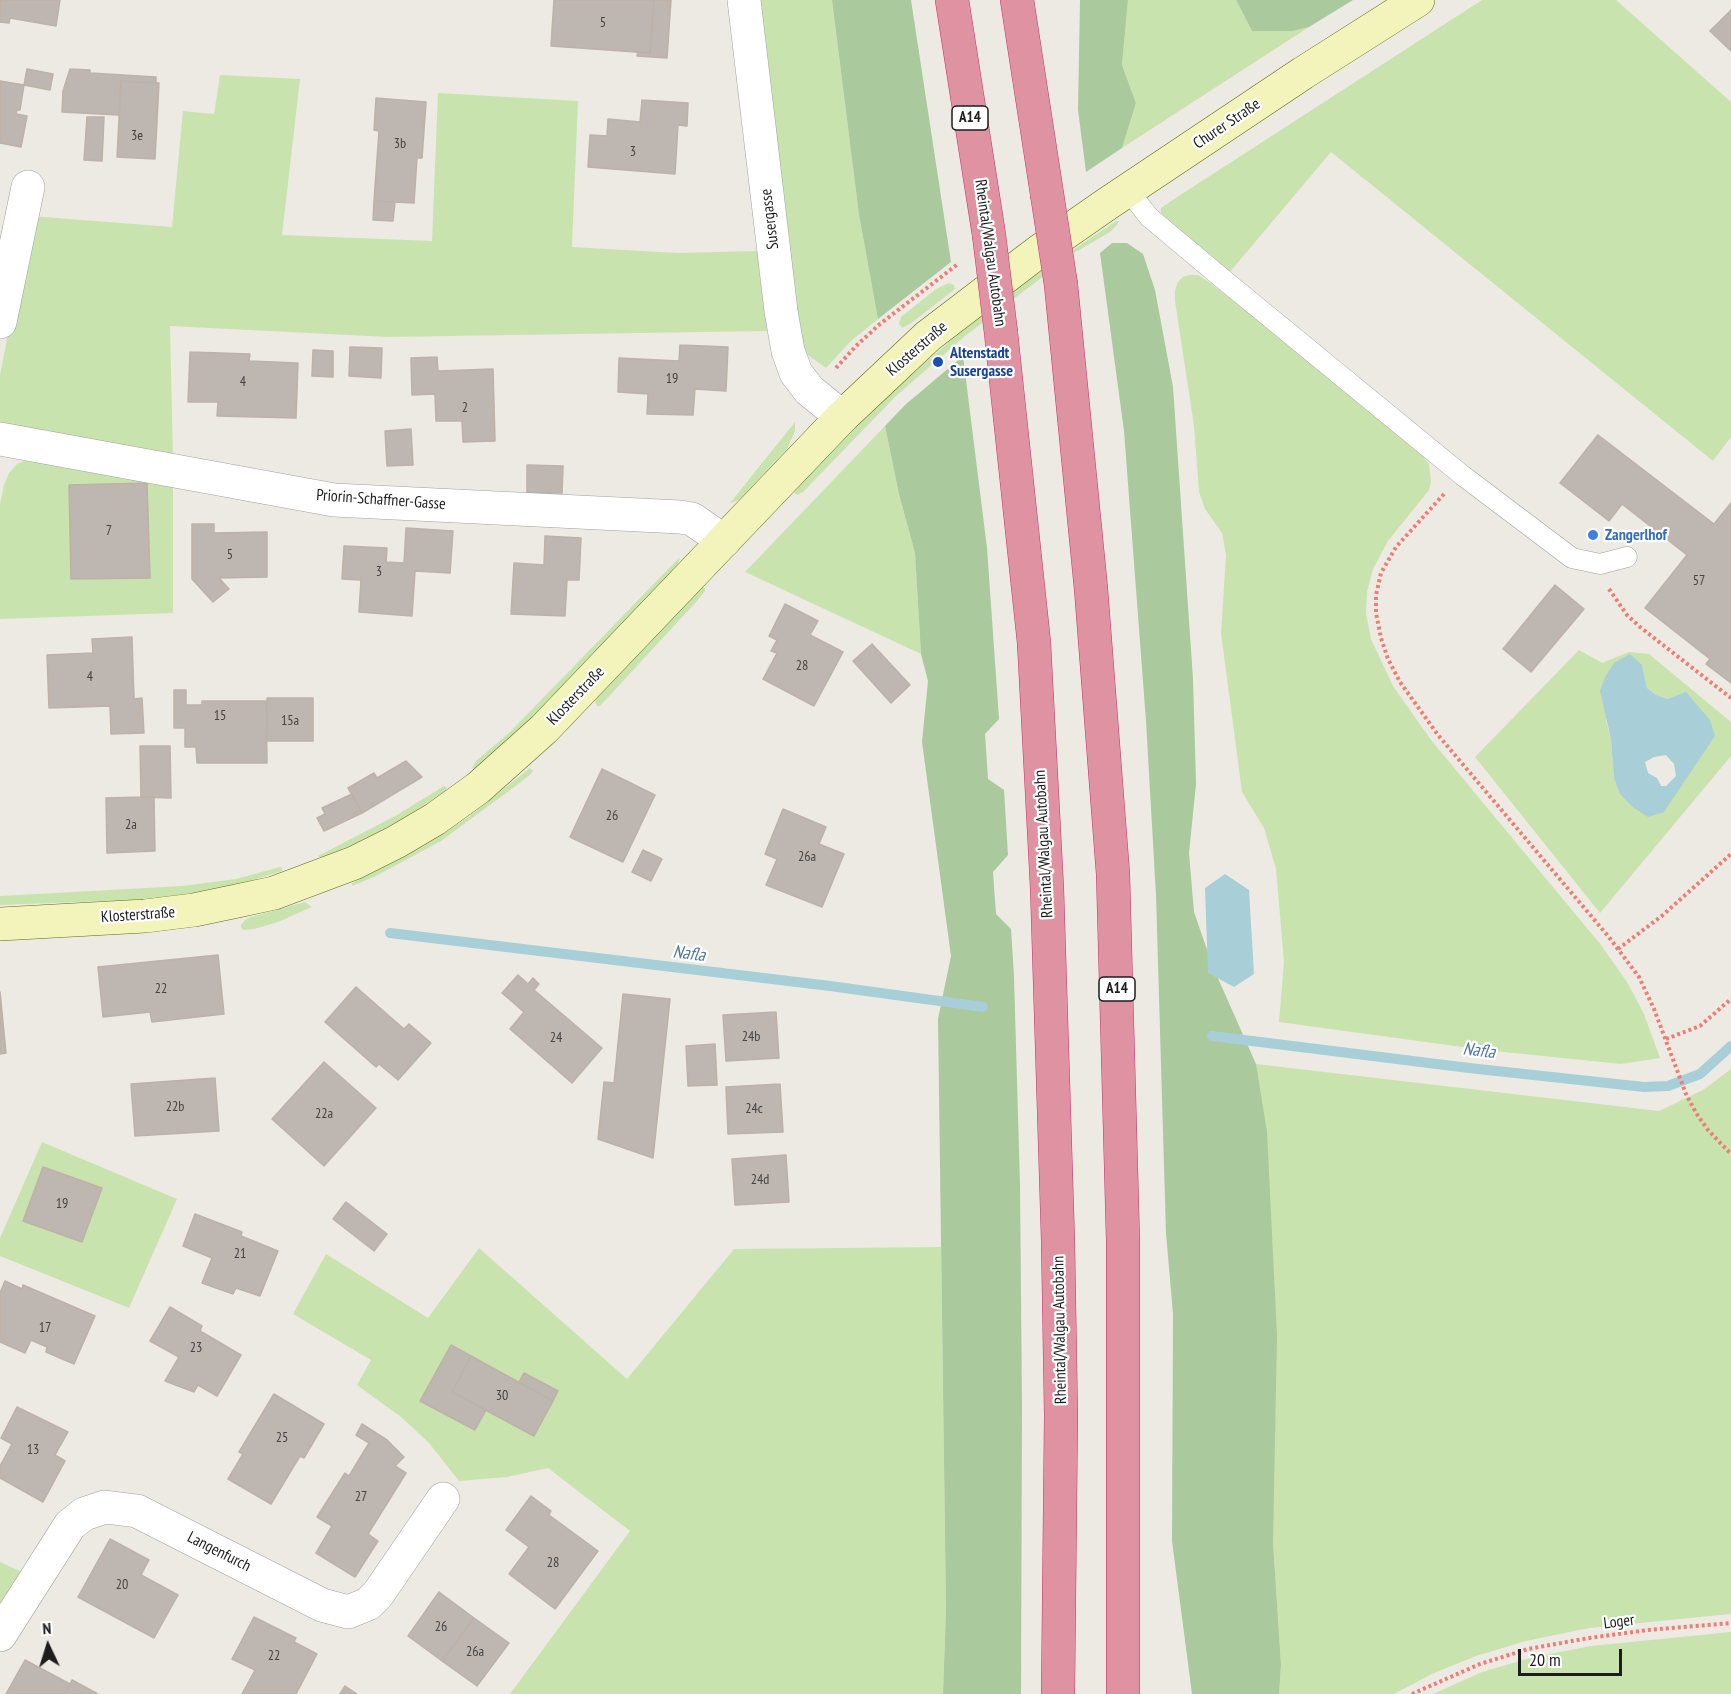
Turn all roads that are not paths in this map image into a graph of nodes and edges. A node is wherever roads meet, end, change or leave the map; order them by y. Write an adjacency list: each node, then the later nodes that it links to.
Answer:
1 (744, 0): 9 (street, Susergasse)
2 (952, 0): 16 (highway, Rheintal/Walgau Autobahn / A14, bridge)
3 (1017, 0): 17 (highway, A14, bridge)
4 (1418, 0): 6 (main road, Churer Straße)
5 (28, 187): 8 (street)
6 (1130, 188): 7 (main road, Churer Straße); 12 (lane)
7 (1038, 252): 9 (main road, Klosterstraße)
8 (0, 322)
9 (842, 417): 11 (main road, Klosterstraße)
10 (0, 439): 11 (street, Priorin-Schaffner-Gasse)
11 (724, 541): 13 (main road, Klosterstraße)
12 (1627, 557)
13 (0, 924)
14 (443, 1499): 15 (street, Langenfurch)
15 (0, 1635)
16 (1058, 1694)
17 (1123, 1694)

